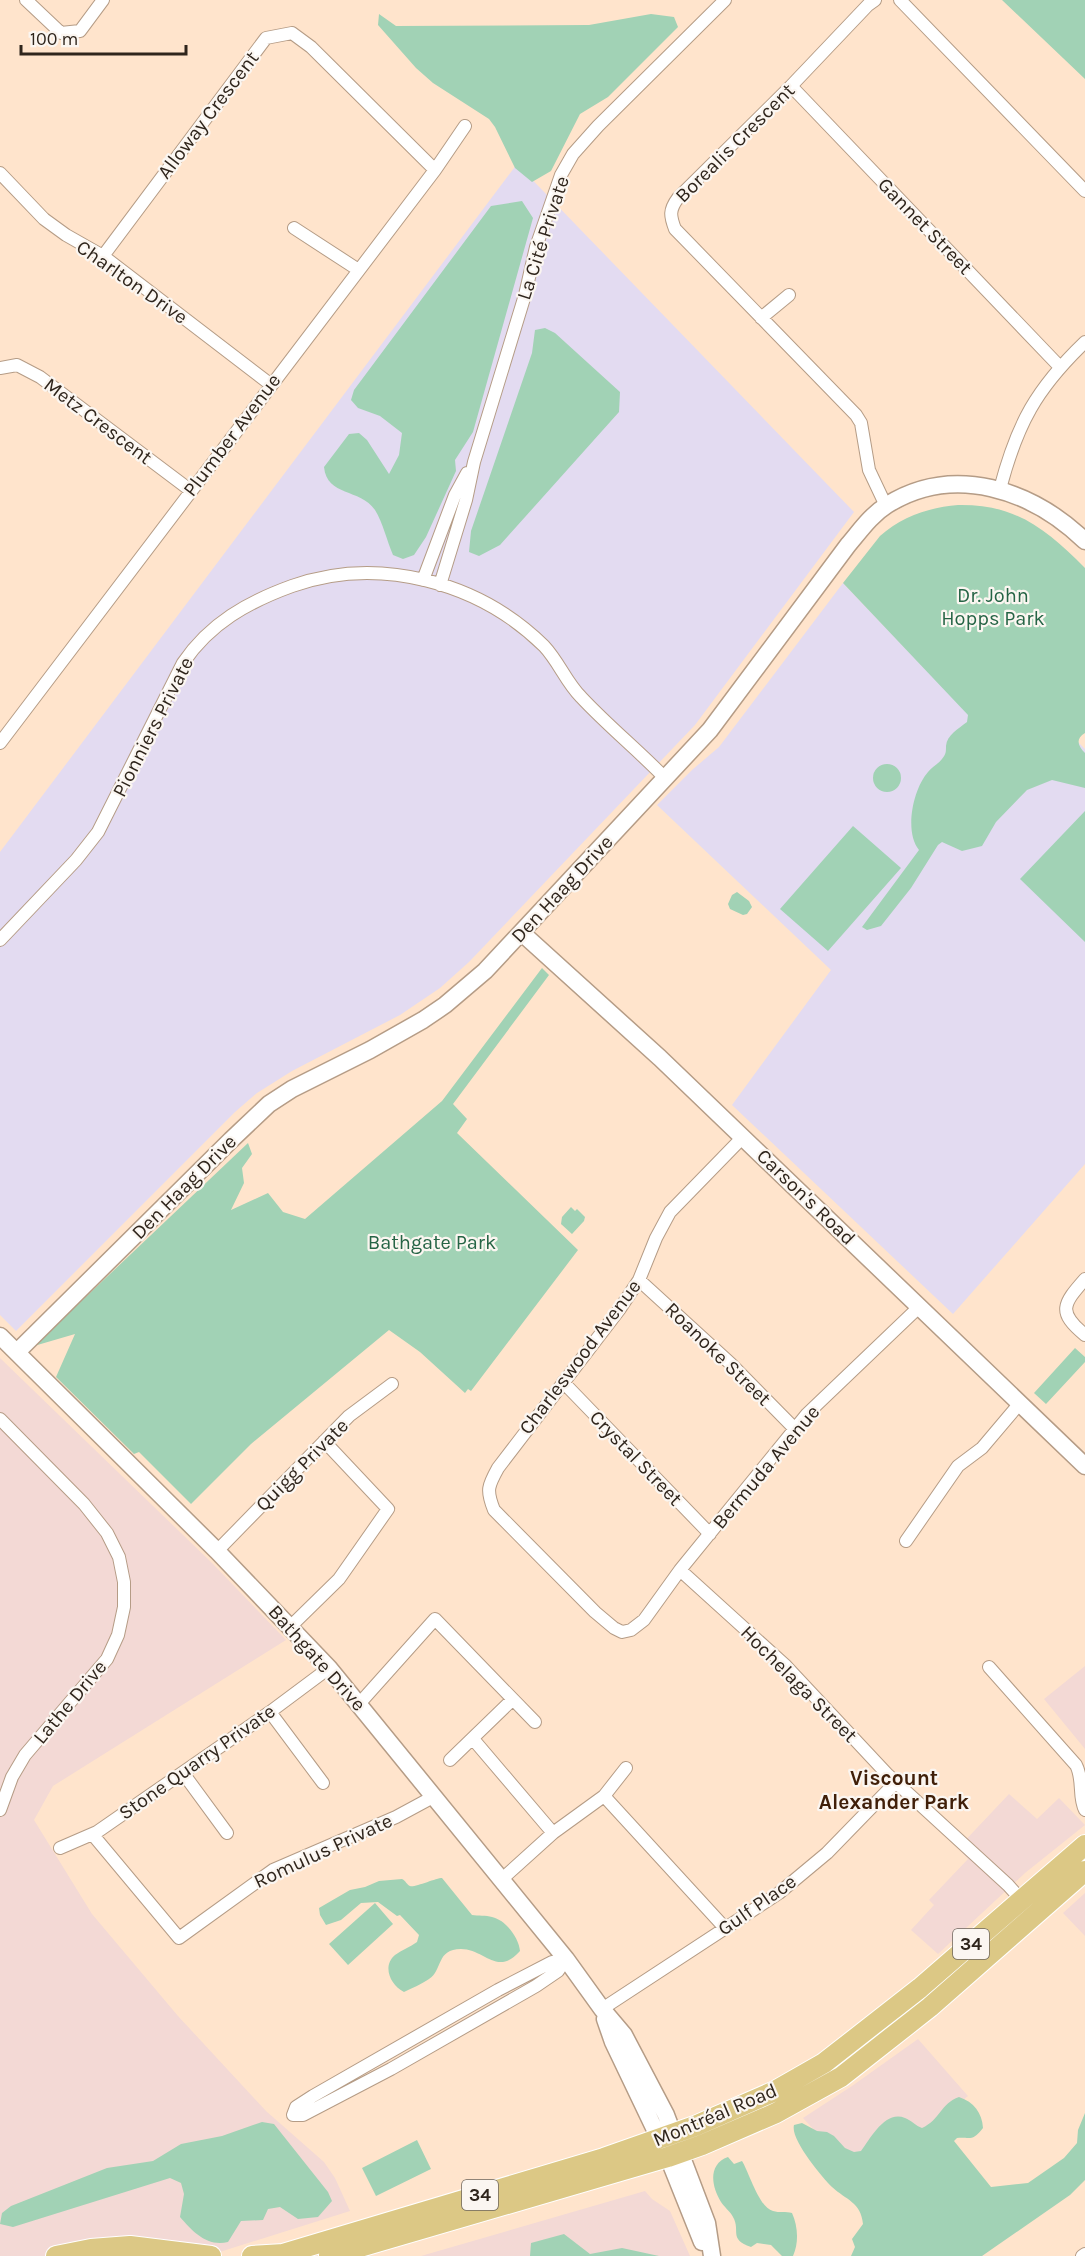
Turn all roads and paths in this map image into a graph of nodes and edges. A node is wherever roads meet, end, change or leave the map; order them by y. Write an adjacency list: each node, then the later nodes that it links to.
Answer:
1 (26, 0): 2 (street)
2 (103, 0)
3 (725, 0): 20 (street, La Cité Private)
4 (875, 0): 6 (street, Borealis Crescent)
5 (900, 0): 10 (street)
6 (791, 86): 15 (street, Borealis Crescent); 17 (street, Gannet Street)
7 (465, 126): 8 (street, Plumber Avenue)
8 (435, 170): 12 (street, Alloway Crescent); 13 (street, Plumber Avenue)
9 (0, 173): 12 (street, Charlton Drive)
10 (1085, 191)
11 (294, 228): 13 (street)
12 (103, 256): 19 (street, Charlton Drive)
13 (357, 269): 19 (street, Plumber Avenue)
14 (789, 295): 15 (street)
15 (761, 318): 23 (street, Borealis Crescent)
16 (1085, 342): 17 (street)
17 (1060, 366): 21 (street)
18 (0, 368): 22 (street, Metz Crescent)
19 (270, 384): 22 (street, Plumber Avenue)
20 (474, 462): 25 (street, La Cité Private); 26 (street, La Cité Private)
21 (1000, 489): 23 (street, Den Haag Drive); 24 (street, Den Haag Drive)
22 (190, 490): 27 (street, Plumber Avenue)
23 (886, 506): 29 (street, Den Haag Drive)
24 (1085, 541)
25 (423, 580): 26 (street, Pionniers Private); 31 (street, Pionniers Private)
26 (440, 585): 29 (street, Pionniers Private)
27 (4, 729): 28 (street, Plumber Avenue)
28 (0, 743)
29 (666, 779): 30 (street, Den Haag Drive)
30 (522, 933): 32 (street, Carson's Road); 38 (street, Den Haag Drive)
31 (0, 940)
32 (743, 1137): 34 (street, Charleswood Avenue); 35 (street, Carson's Road)
33 (1085, 1279): 36 (street)
34 (639, 1280): 39 (street, Charleswood Avenue); 43 (street, Roanoke Street)
35 (919, 1307): 41 (street, Carson's Road); 43 (street, Bermuda Avenue)
36 (1085, 1335)
37 (0, 1336): 38 (street, Bathgate Drive)
38 (17, 1352): 48 (street, Bathgate Drive)
39 (563, 1382): 46 (street, Crystal Street); 51 (street, Charleswood Avenue)
40 (392, 1384): 44 (street, Quigg Private)
41 (1020, 1403): 45 (street, Carson's Road); 47 (street)
42 (0, 1419): 66 (street, Lathe Drive)
43 (795, 1429): 46 (street, Bermuda Avenue)
44 (324, 1441): 48 (street, Quigg Private); 50 (street)
45 (1085, 1466)
46 (710, 1534): 49 (street, Bermuda Avenue)
47 (906, 1541)
48 (217, 1551): 50 (street, Bathgate Drive)
49 (680, 1570): 51 (street, Bermuda Avenue); 62 (street, Hochelaga Street)
50 (291, 1626): 53 (street, Bathgate Drive)
51 (622, 1632)
52 (989, 1667): 67 (street)
53 (329, 1668): 55 (street, Bathgate Drive); 56 (street, Stone Quarry Private)
54 (512, 1700): 55 (street); 57 (street); 58 (street)
55 (359, 1704): 65 (street, Bathgate Drive)
56 (270, 1712): 61 (street, Stone Quarry Private); 63 (street)
57 (535, 1722)
58 (473, 1739): 59 (street); 69 (street)
59 (450, 1760)
60 (626, 1768): 64 (street)
61 (183, 1773): 68 (street); 70 (street, Stone Quarry Private)
62 (896, 1782): 75 (street, Hochelaga Street); 77 (street, Gulf Place)
63 (323, 1783)
64 (604, 1796): 69 (street); 77 (street)
65 (433, 1797): 70 (street, Romulus Private); 74 (street, Bathgate Drive)
66 (0, 1810)
67 (1085, 1810)
68 (227, 1833)
69 (553, 1833): 74 (street)
70 (93, 1835): 72 (street, Stone Quarry Private)
71 (1085, 1845): 75 (main road, Montréal Road / 34)
72 (60, 1848)
73 (1085, 1871): 76 (main road, Montréal Road / 34)
74 (501, 1880): 78 (street, Bathgate Drive)
75 (1021, 1899): 76 (street, Hochelaga Street); 80 (main road, Montréal Road / 34)
76 (1035, 1914): 81 (main road, Montréal Road / 34)
77 (725, 1928): 79 (street, Gulf Place)
78 (566, 1959): 78 (street); 79 (street, Bathgate Drive)
79 (602, 2009): 82 (street, Bathgate Drive)
80 (838, 2053): 81 (main road); 82 (main road, Montréal Road / 34)
81 (851, 2070): 82 (main road, Montréal Road / 34)
82 (671, 2145): 83 (main road, Montréal Road / 34); 87 (main road, Montréal Road / 34); 88 (street); 89 (street)
83 (280, 2255): 86 (main road, Montréal Road)
84 (56, 2256): 85 (main road)
85 (211, 2256)
86 (252, 2256)
87 (330, 2256)
88 (707, 2256)
89 (712, 2256)

